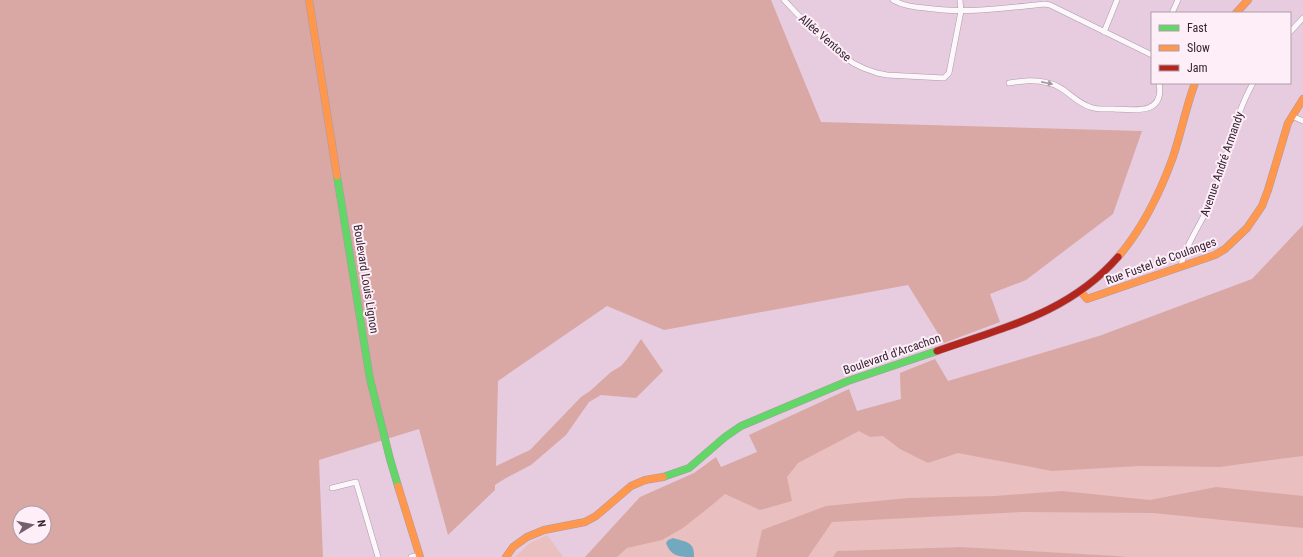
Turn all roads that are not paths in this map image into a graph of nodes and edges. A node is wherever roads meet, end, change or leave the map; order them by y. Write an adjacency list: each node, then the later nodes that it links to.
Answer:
1 (309, 0): 26 (main road, Boulevard Louis Lignon)
2 (784, 0): 10 (street, Allée Ventose)
3 (893, 0): 10 (street)
4 (960, 0): 10 (street, Allée Ventose)
5 (1117, 0): 14 (street)
6 (1178, 0): 11 (street)
7 (1248, 0): 9 (main road)
8 (1050, 3): 10 (street); 14 (street)
9 (1239, 10)
10 (961, 11)
11 (1172, 12)
12 (1303, 18): 13 (street)
13 (1291, 31)
14 (1104, 32): 15 (street)
15 (1151, 55)
16 (1008, 83): 17 (street, one-way to 17)
17 (1159, 84)
18 (1195, 84): 24 (main road, Boulevard d'Arcachon)
19 (1253, 84): 23 (street, Avenue André Armandy)
20 (1303, 99): 21 (main road, Rue Fustel de Coulanges)
21 (1292, 116): 22 (street); 23 (main road, Rue Fustel de Coulanges)
22 (1303, 121)
23 (1181, 266): 24 (main road, Rue Fustel de Coulanges)
24 (1081, 292): 28 (main road, Boulevard d'Arcachon)
25 (332, 488): 27 (street)
26 (417, 556)
27 (378, 557)
28 (506, 557)

